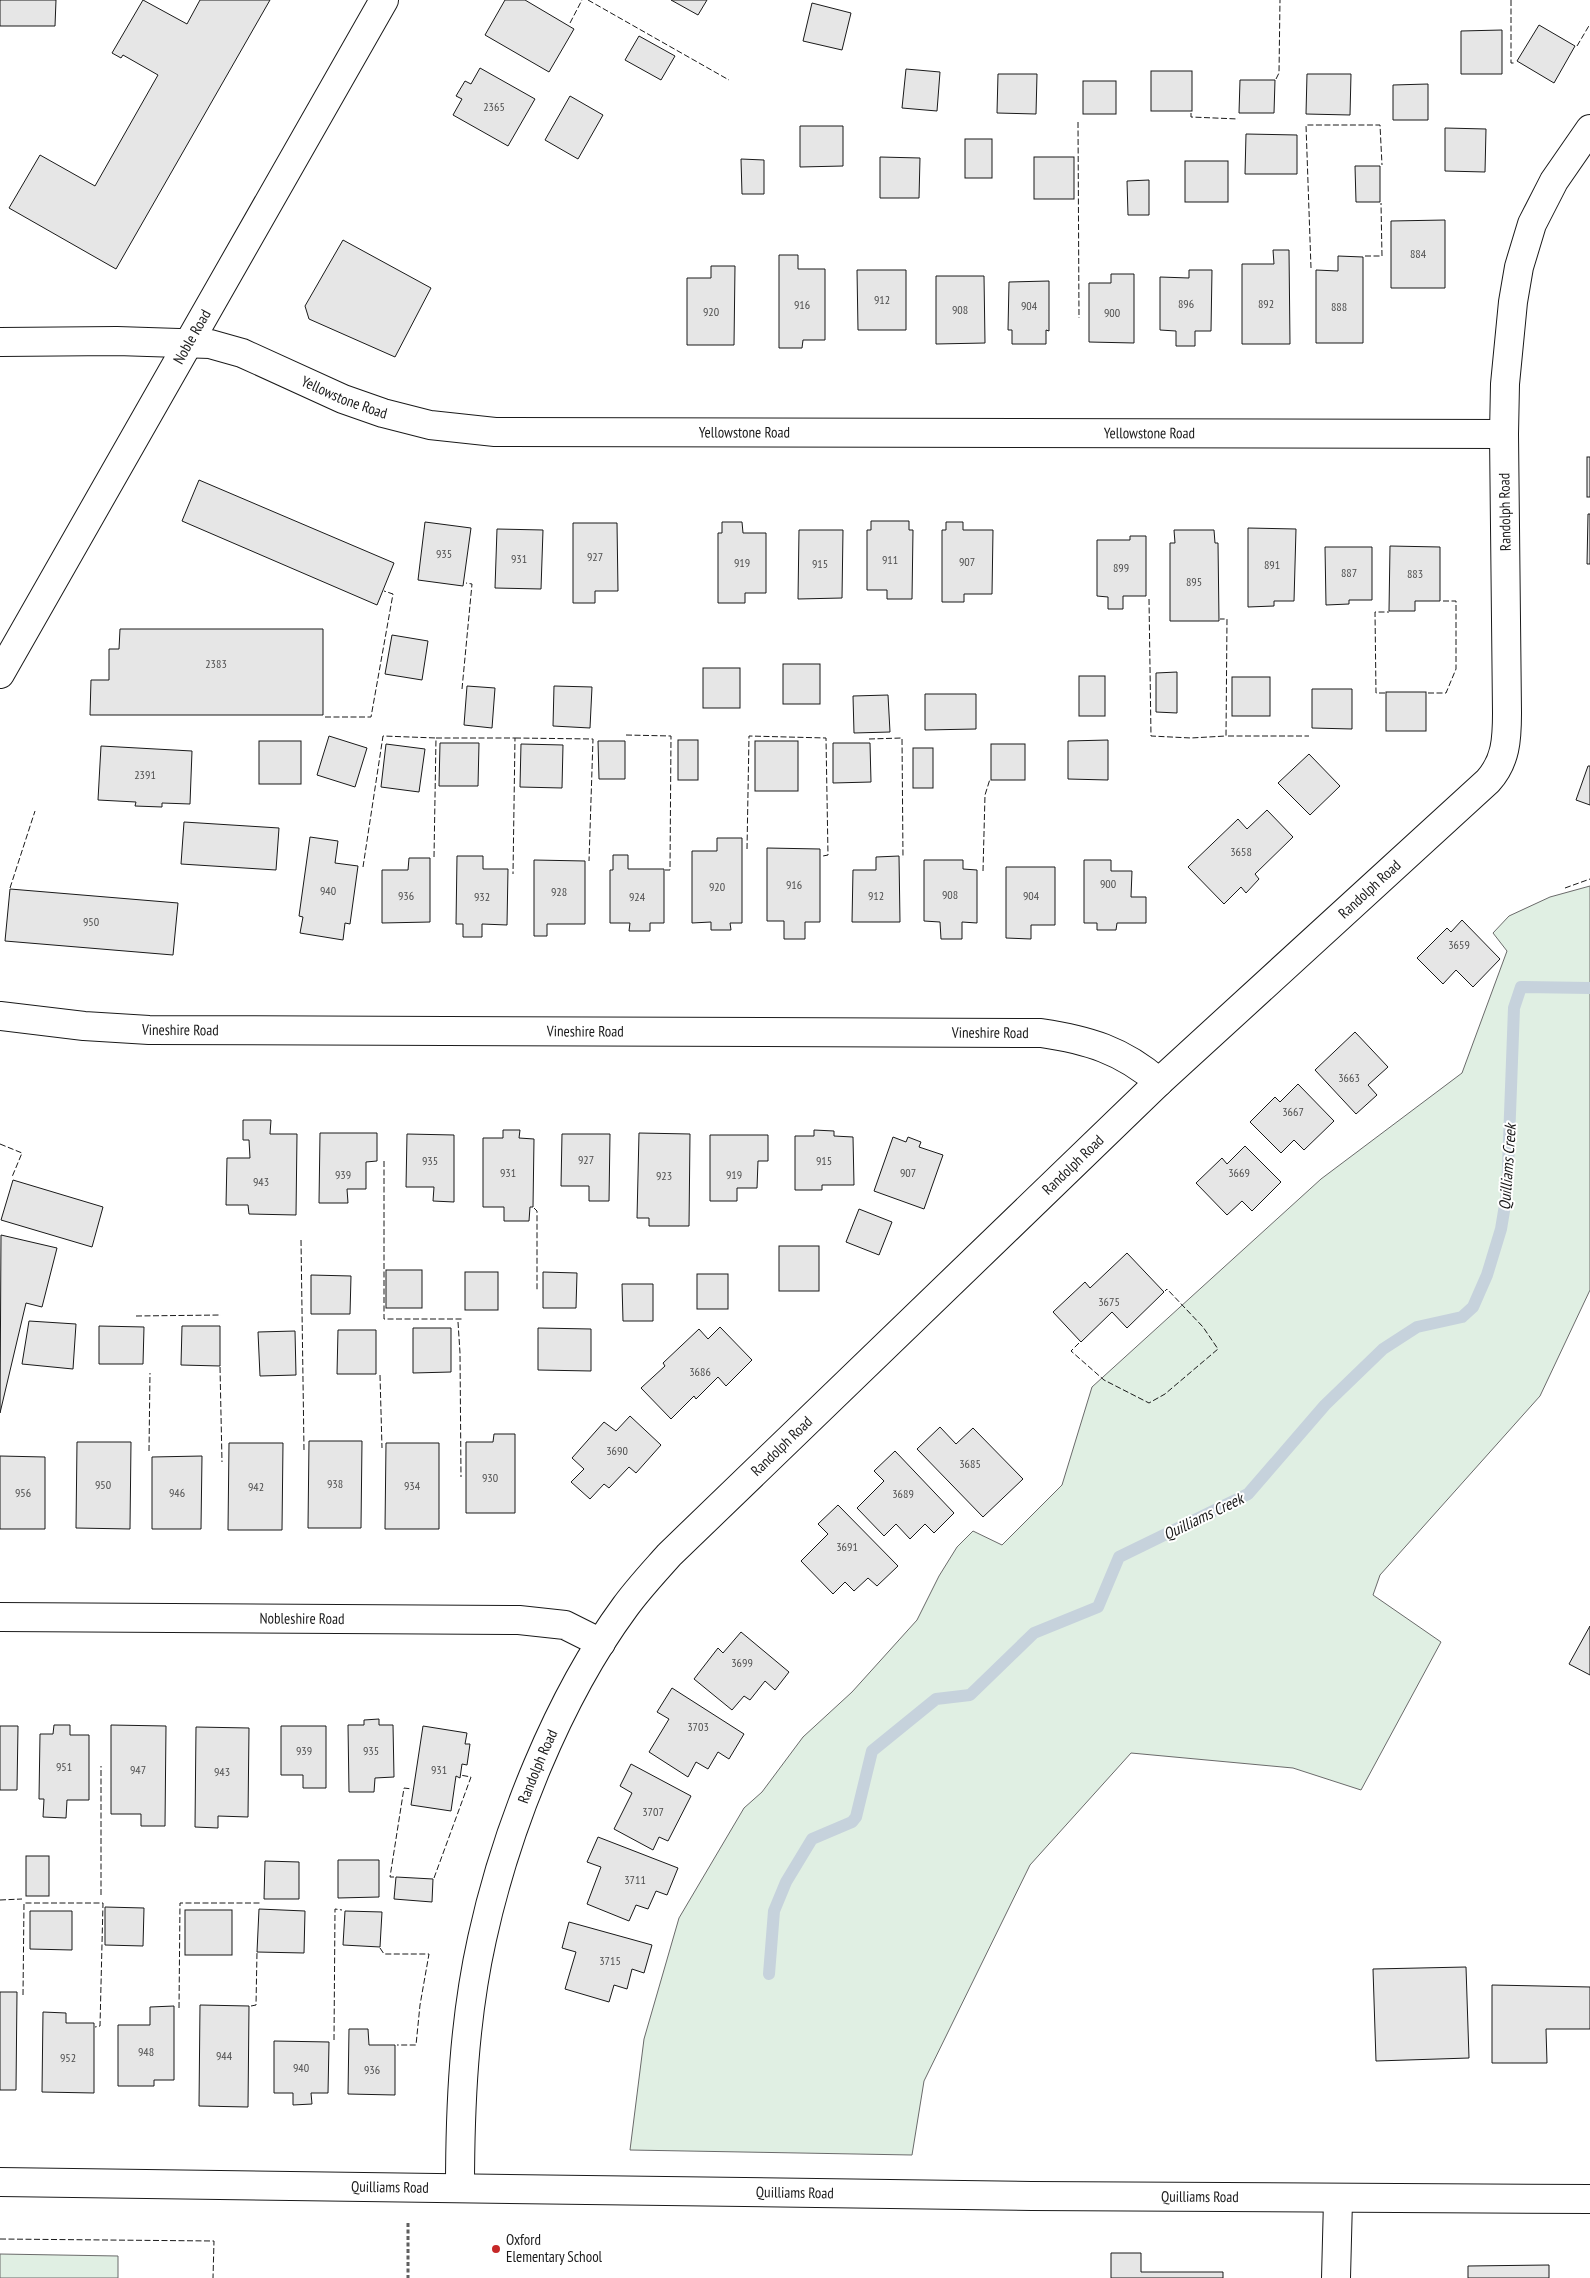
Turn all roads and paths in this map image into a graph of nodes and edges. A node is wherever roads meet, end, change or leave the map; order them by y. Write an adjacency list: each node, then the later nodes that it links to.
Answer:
1 (384, 0): 4 (street, Noble Road)
2 (1590, 129): 5 (street, Randolph Road)
3 (0, 342): 4 (street, Yellowstone Road)
4 (190, 342): 5 (street, Yellowstone Road); 6 (street, Noble Road)
5 (1504, 434): 8 (street, Randolph Road)
6 (0, 674)
7 (0, 1016): 8 (street, Vineshire Road)
8 (1159, 1082): 10 (street, Randolph Road)
9 (0, 1617): 10 (street, Nobleshire Road)
10 (601, 1643): 12 (street, Randolph Road)
11 (0, 2182): 12 (street, Quilliams Road)
12 (460, 2188): 14 (street, Quilliams Road)
13 (1590, 2199): 14 (street, Quilliams Road)
14 (1338, 2200): 17 (street)
15 (408, 2220): 16 (path)
16 (408, 2278)
17 (1336, 2278)

